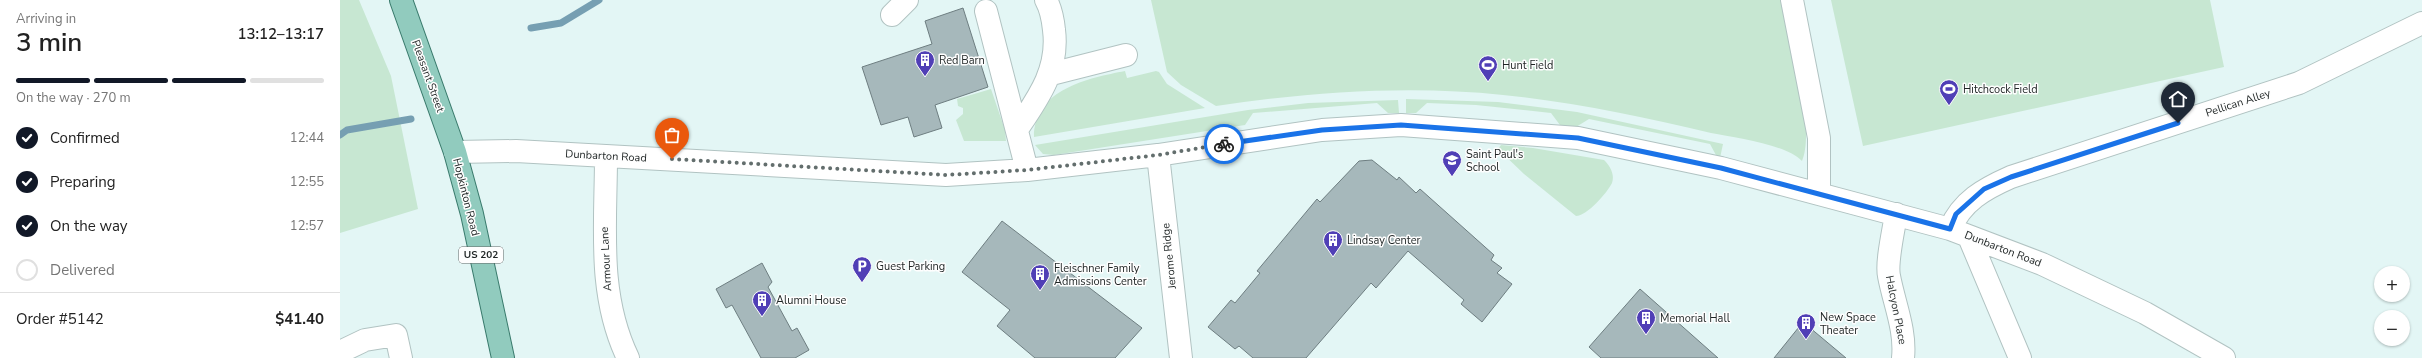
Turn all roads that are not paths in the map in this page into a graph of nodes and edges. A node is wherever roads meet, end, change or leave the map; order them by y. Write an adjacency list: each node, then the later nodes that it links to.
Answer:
1 (401, 0): 11 (main road, Pleasant Street / US 202)
2 (907, 0): 6 (street)
3 (1046, 0): 9 (street)
4 (1792, 0): 15 (street)
5 (986, 11): 10 (street)
6 (892, 15)
7 (2422, 23): 17 (street, Pellican Alley)
8 (1126, 55): 9 (street)
9 (1050, 74): 10 (street)
10 (1018, 128): 14 (street)
11 (455, 152): 13 (street, Dunbarton Road); 20 (main road, Hopkinton Road / US 202)
12 (1158, 155): 14 (street, Dunbarton Road); 15 (street, Dunbarton Road); 22 (street, Jerome Ridge)
13 (606, 156): 14 (street, Dunbarton Road); 21 (street, Armour Lane)
14 (1027, 170)
15 (1819, 194): 16 (street, Dunbarton Road)
16 (1896, 214): 17 (street, Dunbarton Road); 23 (street, Halcyon Place)
17 (1960, 233): 24 (street); 25 (street, Dunbarton Road)
18 (342, 358): 19 (street)
19 (401, 358)
20 (503, 358)
21 (628, 358)
22 (1181, 358)
23 (1903, 358)
24 (2020, 358)
25 (2224, 358)

